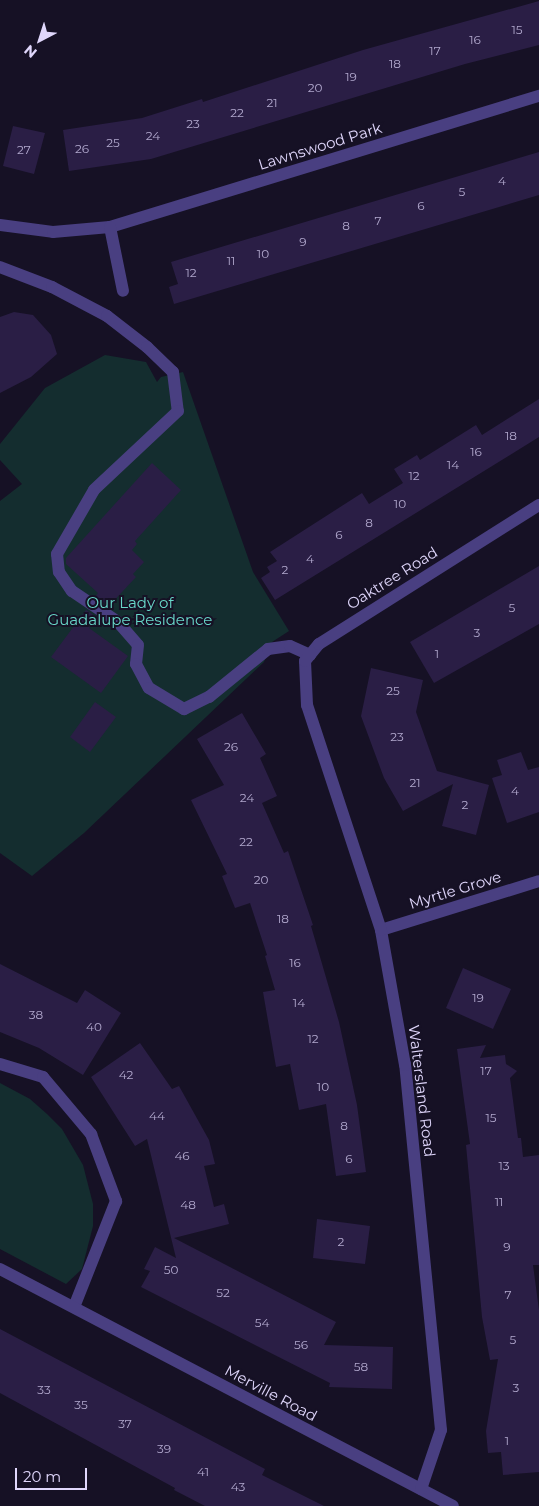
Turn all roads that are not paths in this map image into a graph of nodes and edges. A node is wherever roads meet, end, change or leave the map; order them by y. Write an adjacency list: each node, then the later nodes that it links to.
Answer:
1 (539, 96): 3 (street, Lawnswood Park)
2 (0, 225): 3 (street, Lawnswood Park)
3 (110, 227): 5 (street)
4 (0, 267): 7 (street)
5 (123, 291)
6 (539, 505): 7 (street, Oaktree Road)
7 (310, 655): 9 (street, Waltersland Road)
8 (539, 882): 9 (street, Myrtle Grove)
9 (381, 930): 13 (street, Waltersland Road)
10 (0, 1064): 12 (street)
11 (0, 1269): 12 (street, Merville Road)
12 (74, 1307): 13 (street, Merville Road)
13 (421, 1489): 14 (street, Merville Road)
14 (453, 1506)

